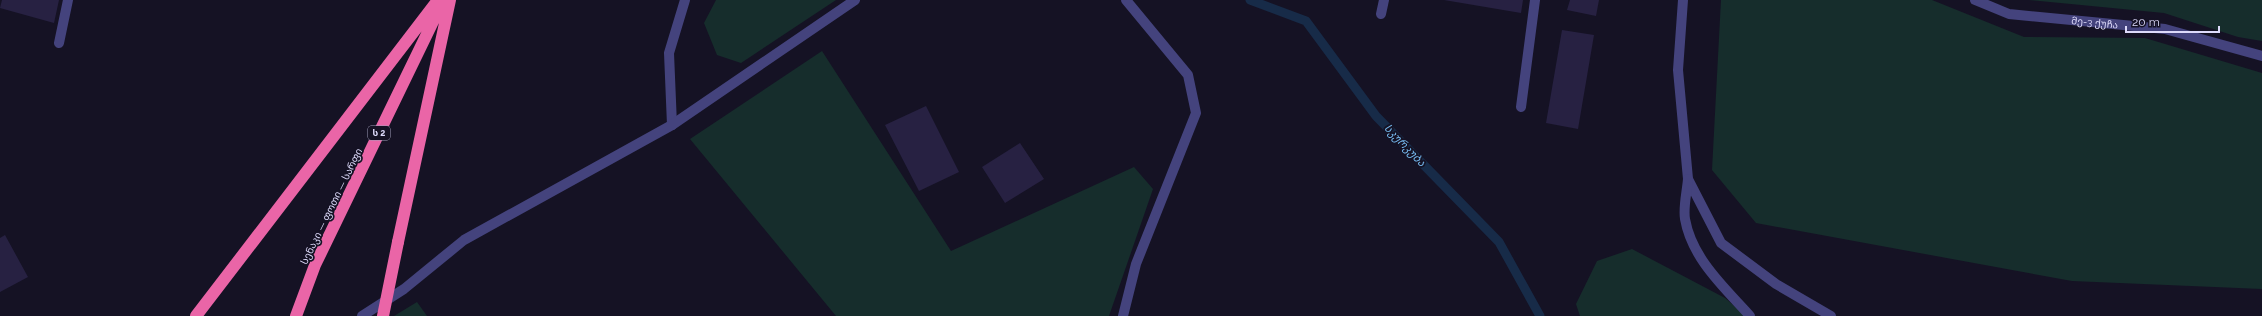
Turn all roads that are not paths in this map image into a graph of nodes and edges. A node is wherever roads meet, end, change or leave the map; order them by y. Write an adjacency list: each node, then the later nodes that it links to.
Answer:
1 (68, 0): 13 (street)
2 (438, 0): 18 (highway)
3 (444, 0): 19 (highway, სენაკი — ფოთი — სარფი / ს 2)
4 (450, 0): 21 (highway, bridge)
5 (685, 0): 16 (street)
6 (855, 0): 16 (street)
7 (1126, 0): 22 (street)
8 (1384, 0): 12 (street)
9 (1536, 0): 15 (street)
10 (1683, 0): 17 (street)
11 (1975, 0): 14 (street, მე-3 ქუჩა)
12 (1381, 14)
13 (59, 43)
14 (2262, 56)
15 (1521, 107)
16 (672, 125): 20 (street)
17 (1688, 179): 23 (street); 24 (street)
18 (196, 316)
19 (296, 316)
20 (362, 316)
21 (383, 316)
22 (1123, 316)
23 (1750, 316)
24 (1831, 316)

